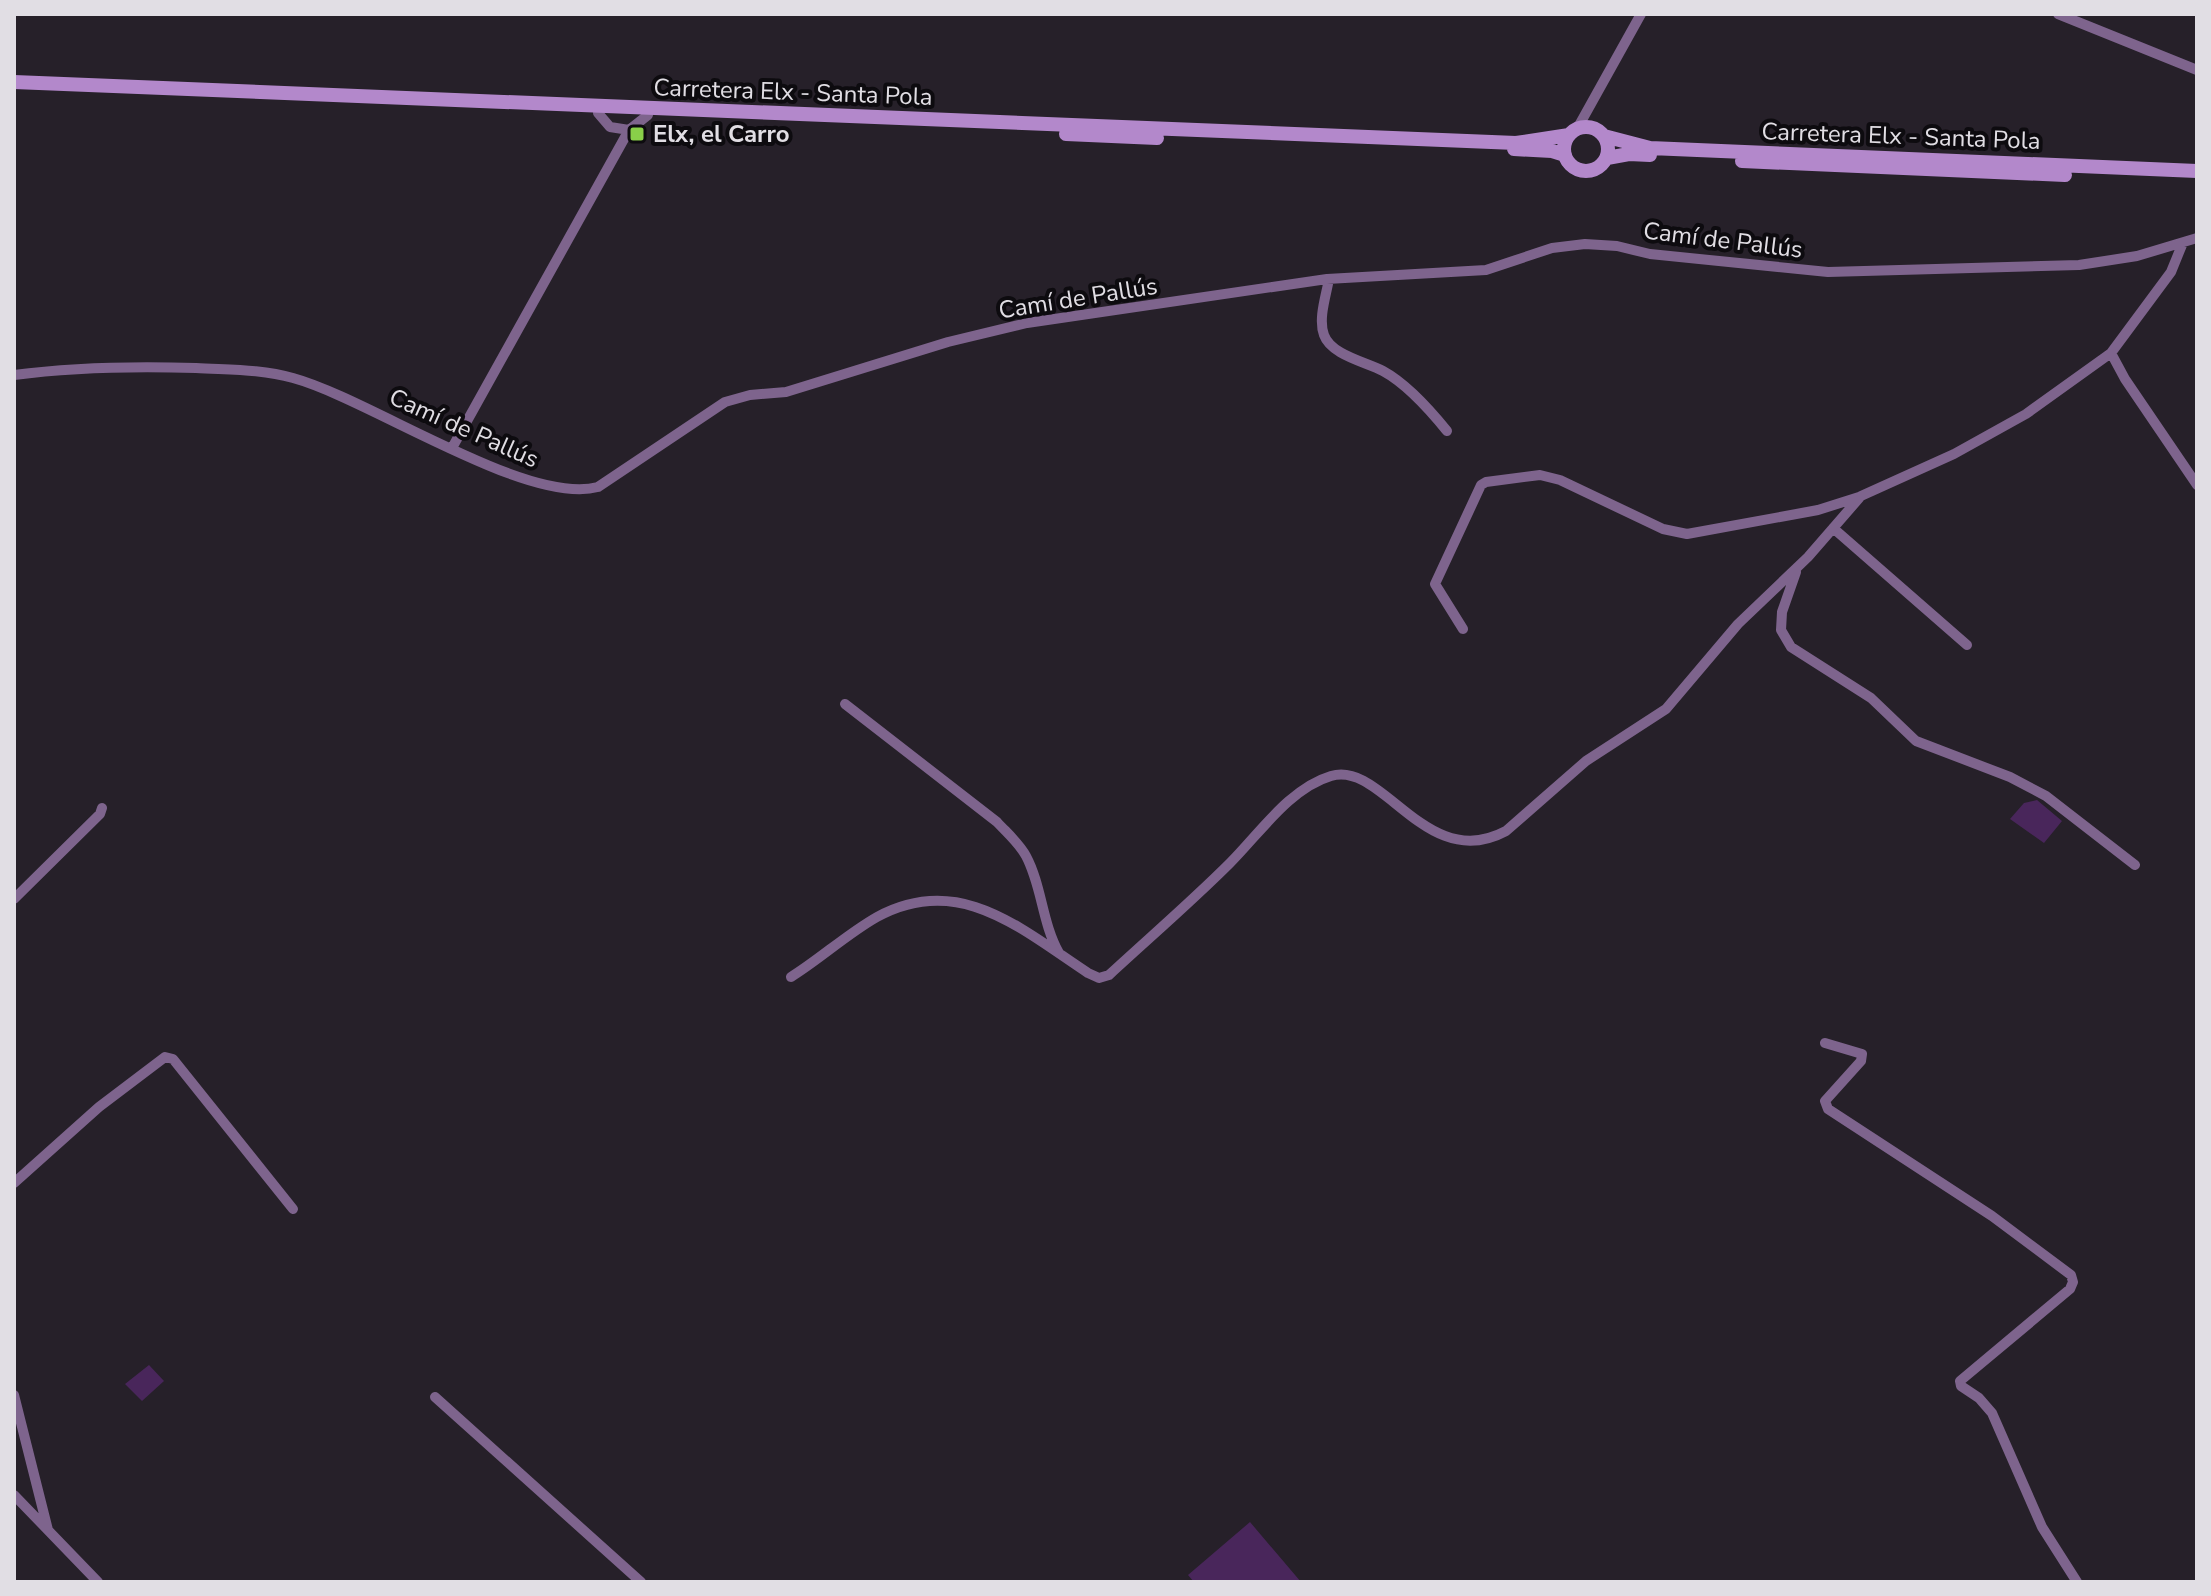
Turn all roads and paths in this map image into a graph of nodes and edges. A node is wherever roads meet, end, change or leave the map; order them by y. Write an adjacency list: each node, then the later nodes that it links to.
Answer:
1 (1641, 14): 7 (street)
2 (2058, 14): 3 (street)
3 (2197, 70)
4 (14, 85): 5 (main road, Carretera Elx - Santa Pola); 7 (main road, Carretera Elx - Santa Pola)
5 (598, 113): 6 (main road, Carretera Elx - Santa Pola); 8 (street)
6 (648, 115): 8 (street); 9 (main road, Carretera Elx - Santa Pola)
7 (1586, 129): 9 (main road); 10 (main road); 11 (main road, Carretera Elx - Santa Pola)
8 (629, 130): 19 (street)
9 (1565, 155): 10 (main road, Carretera Elx - Santa Pola)
10 (1607, 158): 12 (main road, Carretera Elx - Santa Pola)
11 (2197, 171)
12 (2197, 180)
13 (2197, 238): 14 (street, Camí de Pallús)
14 (2182, 245): 15 (street, Camí de Pallús); 16 (street)
15 (1329, 279): 18 (street); 19 (street, Camí de Pallús)
16 (2111, 353): 20 (street); 21 (street)
17 (14, 375): 19 (street, Camí de Pallús)
18 (1447, 431)
19 (452, 448)
20 (2197, 485)
21 (1861, 496): 22 (street); 24 (street)
22 (1833, 528): 23 (street); 25 (street)
23 (1798, 567): 28 (street); 30 (street)
24 (1463, 629)
25 (1967, 645)
26 (845, 704): 30 (street)
27 (102, 808): 29 (street)
28 (2135, 865)
29 (14, 899)
30 (1060, 955): 31 (street)
31 (791, 977)
32 (1825, 1043): 41 (street)
33 (14, 1183): 34 (street)
34 (293, 1209)
35 (14, 1395): 38 (street)
36 (435, 1397): 40 (street)
37 (14, 1495): 38 (street)
38 (48, 1530): 39 (street)
39 (98, 1582)
40 (641, 1582)
41 (2077, 1582)

